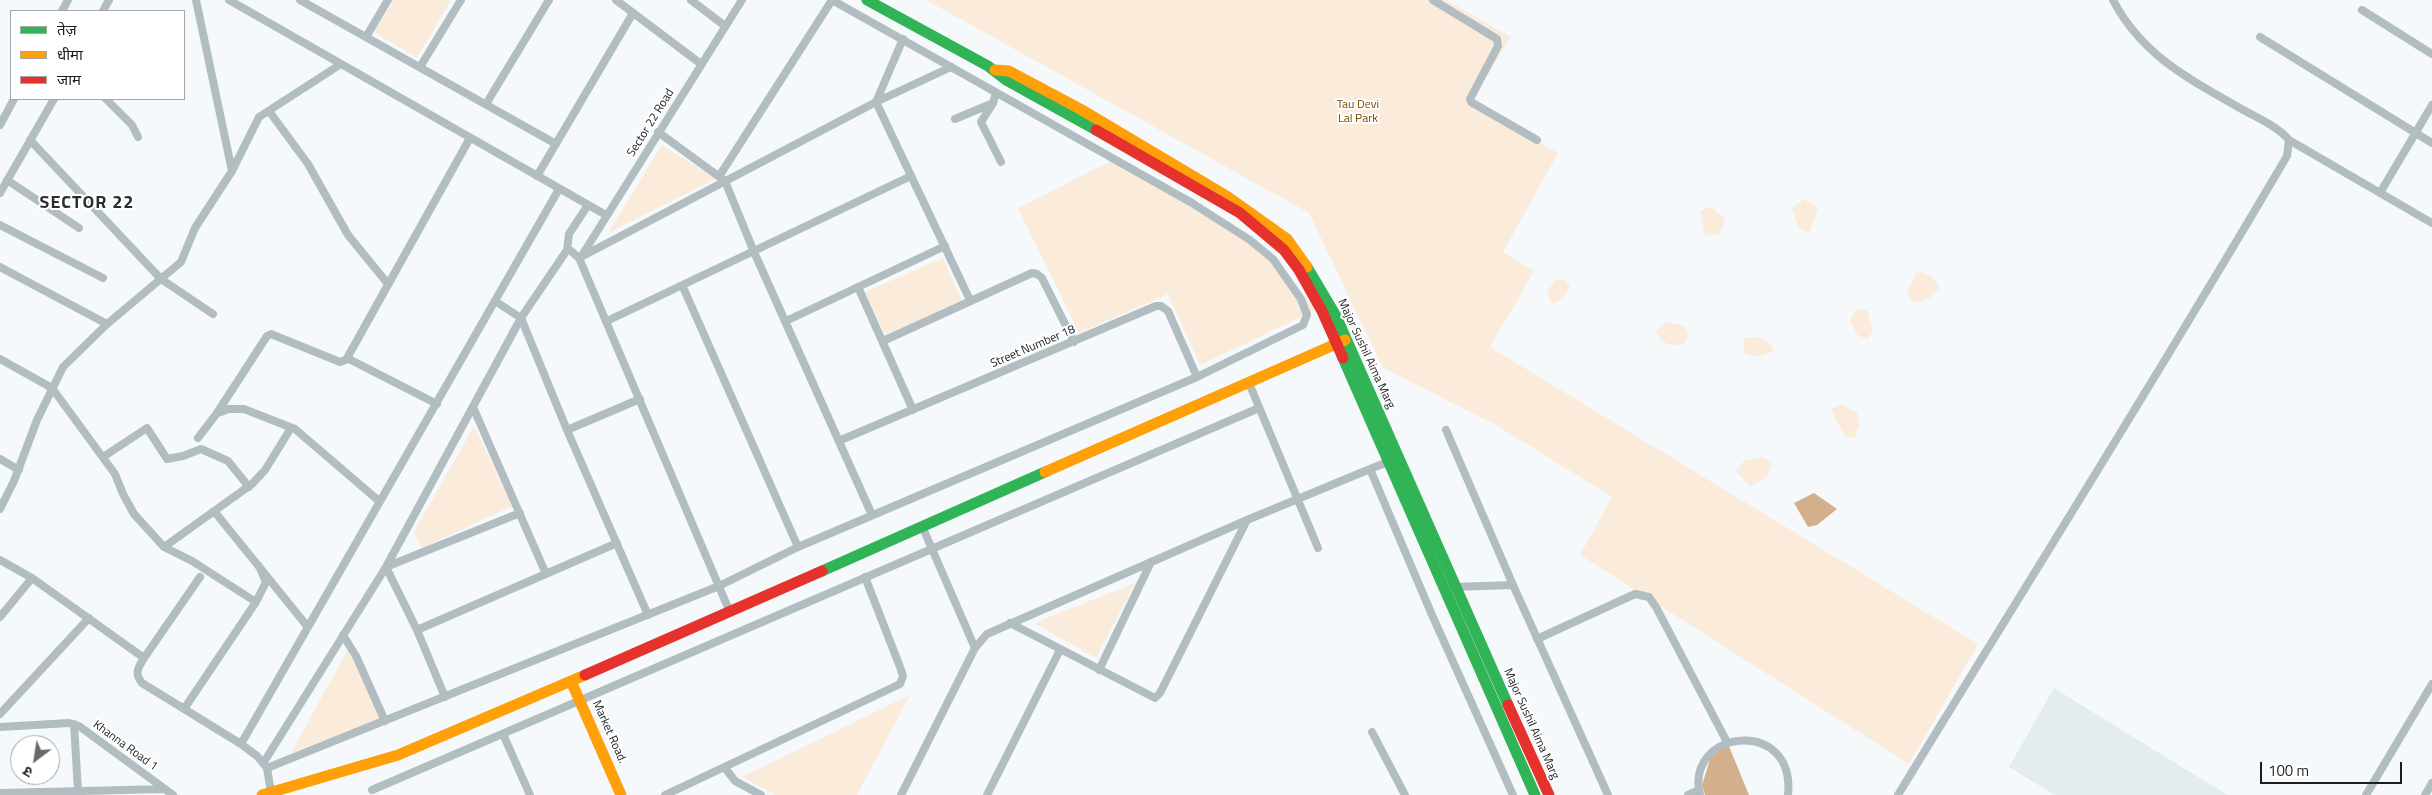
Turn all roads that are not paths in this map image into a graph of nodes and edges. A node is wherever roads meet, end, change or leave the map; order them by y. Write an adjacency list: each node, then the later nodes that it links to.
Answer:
1 (196, 0): 46 (street)
2 (229, 0): 21 (street)
3 (300, 0): 18 (street)
4 (388, 0): 18 (street)
5 (461, 0): 23 (street)
6 (549, 0): 31 (street)
7 (616, 0): 15 (street)
8 (691, 0): 16 (street)
9 (742, 0): 16 (street, Sector 22 Road)
10 (867, 0): 13 (street, Major Sushil Aima Marg)
11 (1433, 0): 41 (street)
12 (2112, 0): 42 (street)
13 (883, 4): 78 (street, Major Sushil Aima Marg)
14 (2362, 10): 20 (street)
15 (634, 13): 22 (street); 44 (street)
16 (725, 26): 22 (street, Sector 22 Road)
17 (2260, 36): 37 (street)
18 (366, 37): 23 (street)
19 (903, 39): 24 (street); 29 (street); 49 (street)
20 (2432, 54)
21 (341, 64): 33 (street); 39 (street)
22 (701, 64): 36 (street, Sector 22 Road)
23 (420, 67): 31 (street)
24 (951, 67): 25 (street); 29 (street)
25 (996, 92): 30 (street); 81 (street)
26 (13, 100): 35 (street)
27 (53, 100): 40 (street)
28 (107, 100): 38 (street)
29 (876, 102): 48 (street); 49 (street)
30 (993, 103): 34 (street); 45 (street)
31 (486, 104): 44 (street)
32 (2432, 105): 37 (street)
33 (269, 111): 46 (street); 66 (street)
34 (955, 119)
35 (0, 125)
36 (658, 132): 49 (street); 55 (street, Sector 22 Road)
37 (2415, 133): 43 (street); 52 (street)
38 (138, 137)
39 (470, 138): 47 (street); 66 (street)
40 (30, 140): 50 (street); 65 (street)
41 (1537, 140)
42 (2289, 140): 52 (street); 176 (street)
43 (2432, 143)
44 (556, 144): 47 (street)
45 (1001, 162)
46 (232, 171): 65 (street)
47 (537, 176): 51 (street)
48 (912, 176): 59 (street); 61 (street)
49 (723, 178): 61 (street); 62 (street)
50 (4, 182): 53 (street); 58 (street)
51 (560, 189): 54 (street); 70 (street)
52 (2380, 192): 56 (street)
53 (0, 193)
54 (588, 205): 55 (street); 60 (street)
55 (606, 216): 62 (street, Sector 22 Road)
56 (2432, 224)
57 (0, 225): 64 (street)
58 (79, 228)
59 (945, 246): 68 (street); 69 (street)
60 (567, 250): 62 (street); 72 (street)
61 (754, 252): 67 (street); 74 (street)
62 (580, 258): 73 (street)
63 (0, 267): 75 (street)
64 (103, 278)
65 (160, 279): 71 (street); 75 (street)
66 (388, 284): 79 (street)
67 (683, 287): 73 (street); 111 (street)
68 (858, 287): 74 (street); 76 (street)
69 (970, 300): 76 (street); 77 (street)
70 (495, 301): 72 (street); 85 (street)
71 (213, 314)
72 (522, 318): 86 (street); 91 (street)
73 (607, 321): 84 (street)
74 (786, 321): 94 (street)
75 (107, 324): 83 (street)
76 (883, 341): 88 (street)
77 (1074, 342): 81 (street, Street Number 18); 88 (street, Street Number 18)
78 (1340, 342): 82 (street); 97 (street, Major Sushil Aima Marg); 124 (street, Major Sushil Aima Marg)
79 (347, 358): 85 (street); 89 (street)
80 (0, 359): 83 (street)
81 (1197, 376): 106 (street)
82 (1249, 383): 87 (street); 108 (street)
83 (52, 388): 95 (street); 99 (street)
84 (640, 399): 91 (street); 123 (street)
85 (436, 404): 102 (street)
86 (473, 407): 105 (street); 117 (street)
87 (1259, 408): 101 (street); 113 (street)
88 (913, 410): 94 (street, Street Number 18)
89 (217, 414): 90 (street); 93 (street)
90 (291, 428): 100 (street); 102 (street)
91 (567, 430): 109 (street)
92 (1446, 430): 122 (street)
93 (198, 438)
94 (840, 440): 106 (street)
95 (103, 457): 100 (street); 110 (street)
96 (0, 460): 99 (street)
97 (1388, 462): 98 (street); 171 (street, Major Sushil Aima Marg)
98 (1370, 469): 101 (street); 170 (street)
99 (19, 470): 103 (street)
100 (249, 487): 104 (street)
101 (1298, 500): 107 (street); 112 (street)
102 (379, 501): 131 (street)
103 (0, 509)
104 (214, 511): 110 (street); 116 (street)
105 (520, 513): 117 (street); 118 (street)
106 (872, 515): 111 (street)
107 (1247, 520): 115 (street); 138 (street)
108 (922, 526): 113 (street); 126 (street)
109 (617, 543): 118 (street); 127 (street)
110 (164, 547): 125 (street)
111 (798, 547): 123 (street)
112 (1318, 548)
113 (932, 549): 120 (street); 135 (street)
114 (0, 560): 121 (street)
115 (1151, 562): 130 (street); 138 (street)
116 (259, 566): 125 (street); 131 (street)
117 (386, 567): 132 (street); 133 (street)
118 (546, 574): 132 (street)
119 (200, 577): 137 (street)
120 (865, 577): 143 (street); 154 (street)
121 (32, 578): 128 (street); 129 (street)
122 (1513, 585): 124 (street); 134 (street)
123 (720, 586): 126 (street); 127 (street)
124 (1454, 588): 172 (street, Major Sushil Aima Marg)
125 (256, 602): 144 (street)
126 (729, 610): 139 (street)
127 (648, 615): 142 (street)
128 (0, 617)
129 (89, 618): 137 (street); 145 (street)
130 (1010, 623): 135 (street); 136 (street)
131 (307, 626): 152 (street)
132 (417, 630): 142 (street)
133 (343, 636): 146 (street); 153 (street)
134 (1537, 639): 151 (street); 173 (street)
135 (975, 648): 167 (street)
136 (1060, 650): 138 (street); 168 (street)
137 (144, 658): 144 (street)
138 (1099, 670)
139 (571, 681): 143 (street, Market Road.); 161 (street)
140 (2432, 684): 141 (street)
141 (2429, 695): 177 (street)
142 (445, 697): 146 (street)
143 (580, 701): 150 (street); 164 (street, Market Road.)
144 (184, 709): 152 (street)
145 (0, 714)
146 (385, 720): 153 (street)
147 (74, 724): 148 (street, Khanna Road 1); 156 (street, Khanna Road 1); 158 (street)
148 (0, 727)
149 (1372, 732): 169 (street)
150 (503, 734): 157 (street); 163 (street)
151 (1727, 742): 160 (street); 175 (street)
152 (241, 744): 153 (street)
153 (265, 765): 161 (street)
154 (725, 768): 165 (street); 166 (street)
155 (2432, 783): 178 (street)
156 (165, 789): 158 (street); 162 (street, Khanna Road 1)
157 (372, 790)
158 (78, 791): 159 (street)
159 (0, 793)
160 (1700, 793): 174 (street)
161 (267, 794)
162 (174, 795)
163 (530, 795)
164 (621, 795)
165 (664, 795)
166 (761, 795)
167 (901, 795)
168 (987, 795)
169 (1405, 795)
170 (1513, 795)
171 (1535, 795)
172 (1549, 795)
173 (1608, 795)
174 (1688, 795)
175 (1788, 795)
176 (1898, 795)
177 (2366, 795)
178 (2425, 795)

